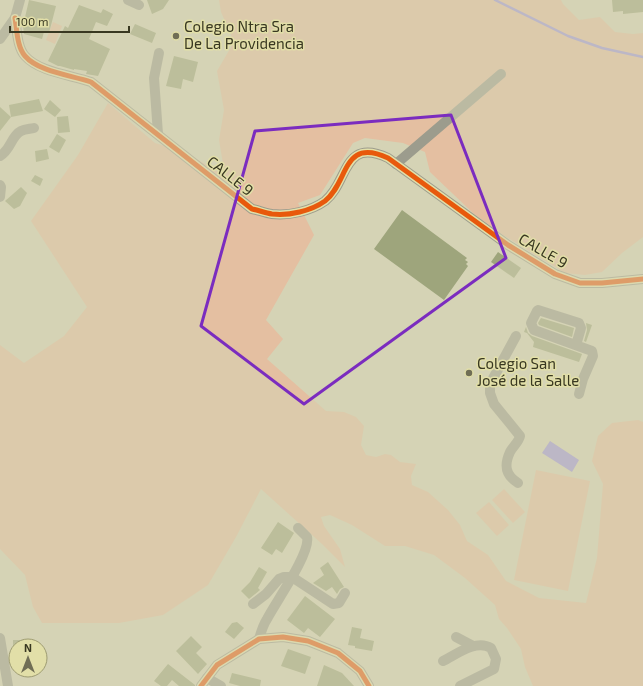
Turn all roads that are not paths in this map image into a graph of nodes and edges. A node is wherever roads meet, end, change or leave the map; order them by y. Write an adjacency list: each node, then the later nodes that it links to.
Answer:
1 (20, 0): 4 (street)
2 (128, 0): 3 (street)
3 (139, 5)
4 (15, 18): 5 (street); 9 (street, CALLE 9)
5 (0, 40)
6 (159, 53): 9 (street)
7 (501, 74): 11 (street)
8 (34, 128): 10 (street)
9 (158, 134): 11 (street, CALLE 9)
10 (0, 156)
11 (396, 164): 14 (street, CALLE 9)
12 (0, 185): 13 (street)
13 (0, 197)
14 (643, 278)
15 (516, 336): 18 (street)
16 (576, 345): 16 (street); 17 (street)
17 (579, 394)
18 (518, 483)
19 (298, 528): 20 (street)
20 (292, 577): 21 (street); 22 (street); 25 (street)
21 (345, 593)
22 (253, 604)
23 (456, 637): 26 (street)
24 (0, 638): 29 (street)
25 (259, 639): 28 (street); 31 (street)
26 (473, 646): 27 (street); 32 (street)
27 (443, 661)
28 (204, 682): 30 (street)
29 (8, 686)
30 (221, 686)
31 (369, 686)
32 (460, 686)

